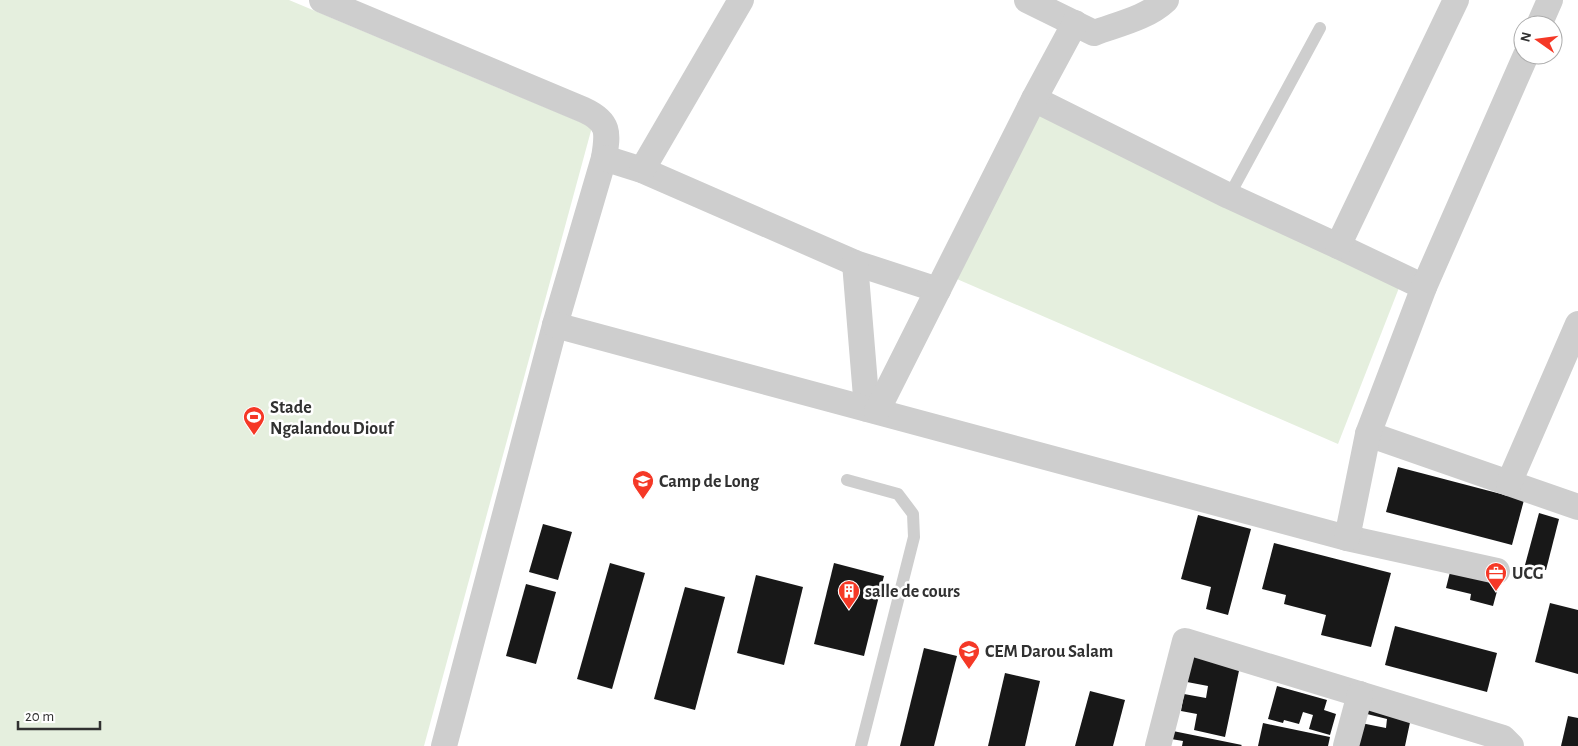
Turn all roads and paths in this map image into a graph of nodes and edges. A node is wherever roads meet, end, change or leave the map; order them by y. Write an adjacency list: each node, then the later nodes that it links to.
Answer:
1 (322, 0): 12 (street)
2 (741, 0): 13 (street)
3 (1027, 0): 8 (street)
4 (1166, 0): 8 (street)
5 (1456, 0): 15 (street)
6 (1550, 0): 7 (street)
7 (1543, 15)
8 (1074, 23): 11 (street)
9 (1320, 28): 14 (lane)
10 (1522, 65): 17 (street)
11 (1034, 99): 14 (street); 18 (street)
12 (604, 158): 13 (street); 20 (street)
13 (642, 170): 16 (street)
14 (1229, 196): 15 (street)
15 (1338, 246): 17 (street)
16 (855, 262): 18 (street); 21 (street)
17 (1424, 287): 22 (street)
18 (938, 290): 21 (street)
19 (1578, 324): 24 (street)
20 (555, 325): 21 (street); 29 (street)
21 (872, 410): 26 (street)
22 (1368, 434): 24 (street); 26 (street)
23 (847, 480): 30 (lane)
24 (1509, 483): 25 (street)
25 (1578, 507)
26 (1347, 538): 27 (street)
27 (1497, 571)
28 (1360, 694): 31 (street); 32 (street); 33 (street)
29 (444, 746)
30 (861, 746)
31 (1158, 746)
32 (1346, 746)
33 (1511, 746)

